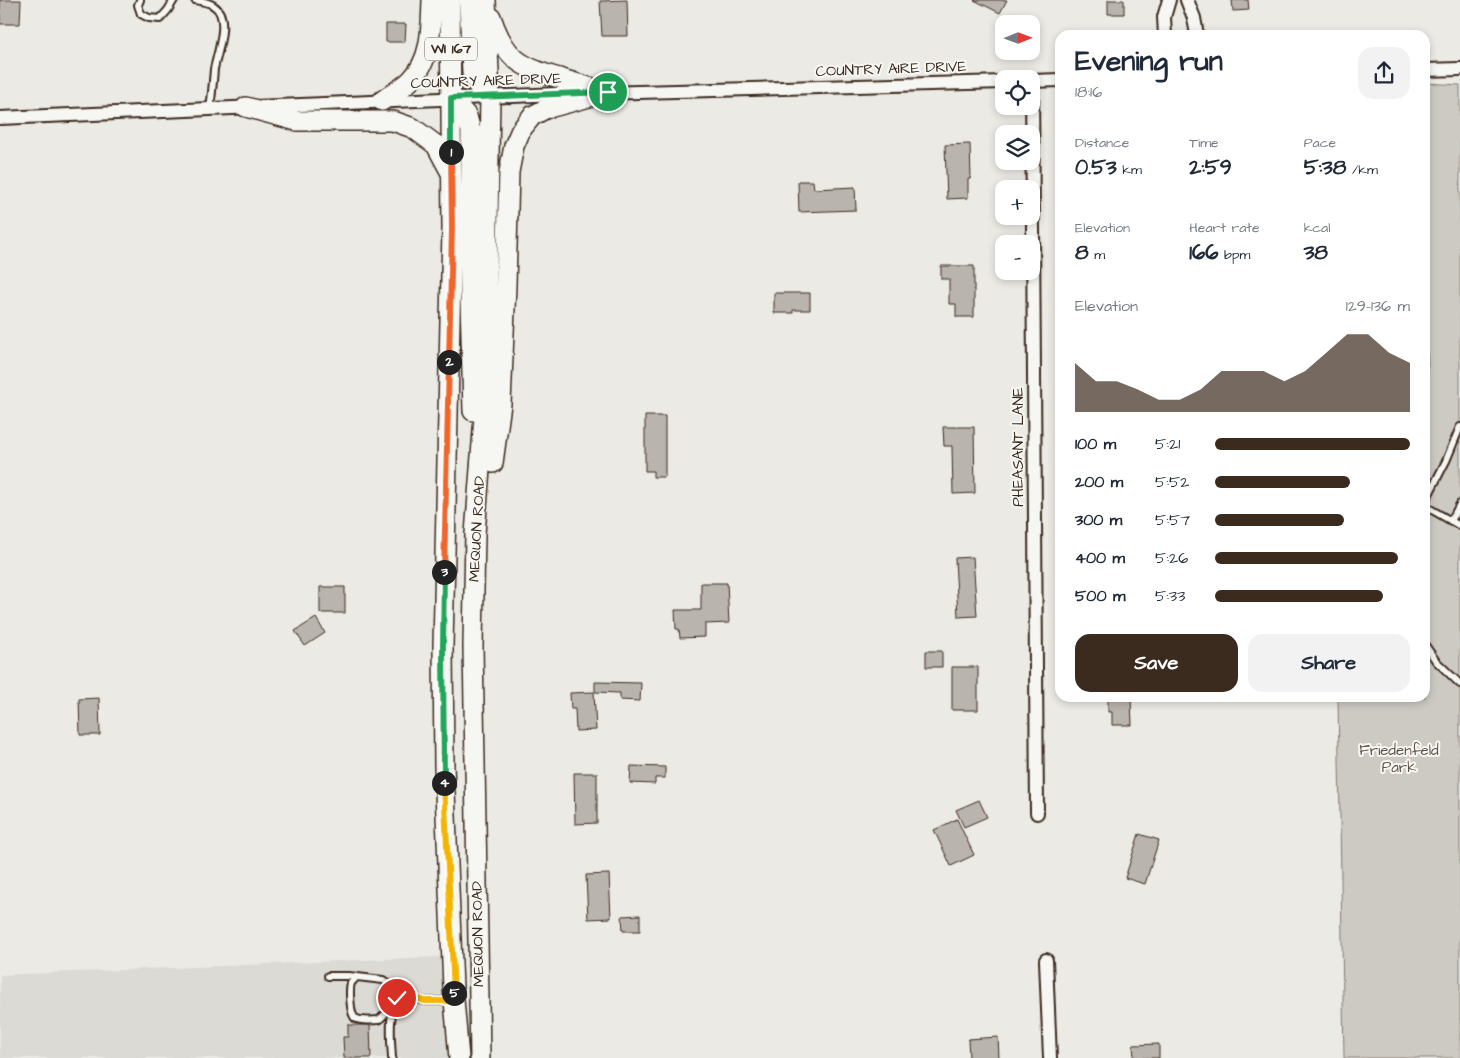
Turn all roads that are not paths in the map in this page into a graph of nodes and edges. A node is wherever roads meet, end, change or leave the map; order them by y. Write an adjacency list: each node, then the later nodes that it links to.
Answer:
1 (140, 0): 2 (lane)
2 (174, 0)
3 (195, 0): 21 (lane)
4 (432, 0): 19 (main road)
5 (450, 0): 18 (main road, MEQUON ROAD / WI 167)
6 (1169, 0): 9 (street)
7 (1187, 0): 10 (street)
8 (481, 1): 16 (main road); 17 (main road, MEQUON ROAD / WI 167)
9 (1164, 30)
10 (1196, 30)
11 (1460, 69): 12 (street)
12 (1430, 70)
13 (1055, 80): 14 (street)
14 (1040, 81)
15 (995, 82): 16 (street, COUNTRY AIRE DRIVE)
16 (608, 92): 17 (street, COUNTRY AIRE DRIVE); 30 (main road)
17 (490, 97): 18 (street, COUNTRY AIRE DRIVE); 26 (main road, MEQUON ROAD / WI 167)
18 (451, 98): 19 (street, COUNTRY AIRE DRIVE); 24 (main road, MEQUON ROAD / WI 167); 26 (main road)
19 (382, 101): 20 (street, COUNTRY AIRE DRIVE)
20 (246, 107): 21 (street, COUNTRY AIRE DRIVE); 24 (main road)
21 (210, 108): 23 (street, COUNTRY AIRE DRIVE)
22 (1032, 115): 35 (street, PHEASANT LANE)
23 (0, 118)
24 (452, 175): 40 (main road, MEQUON ROAD / WI 167)
25 (1460, 427): 27 (lane)
26 (482, 456): 30 (main road, MEQUON ROAD / WI 167)
27 (1430, 492)
28 (1460, 504): 31 (lane)
29 (1430, 509): 31 (lane)
30 (476, 521): 44 (main road, MEQUON ROAD / WI 167)
31 (1451, 521): 32 (lane)
32 (1460, 526)
33 (1430, 652): 34 (lane)
34 (1460, 684)
35 (1037, 813)
36 (1046, 960): 45 (street)
37 (328, 976): 38 (lane)
38 (356, 977): 39 (lane); 41 (lane)
39 (408, 995): 40 (lane); 41 (lane)
40 (454, 1001): 43 (main road, MEQUON ROAD / WI 167)
41 (392, 1006): 42 (lane)
42 (392, 1058)
43 (459, 1058)
44 (480, 1058)
45 (1050, 1058)

